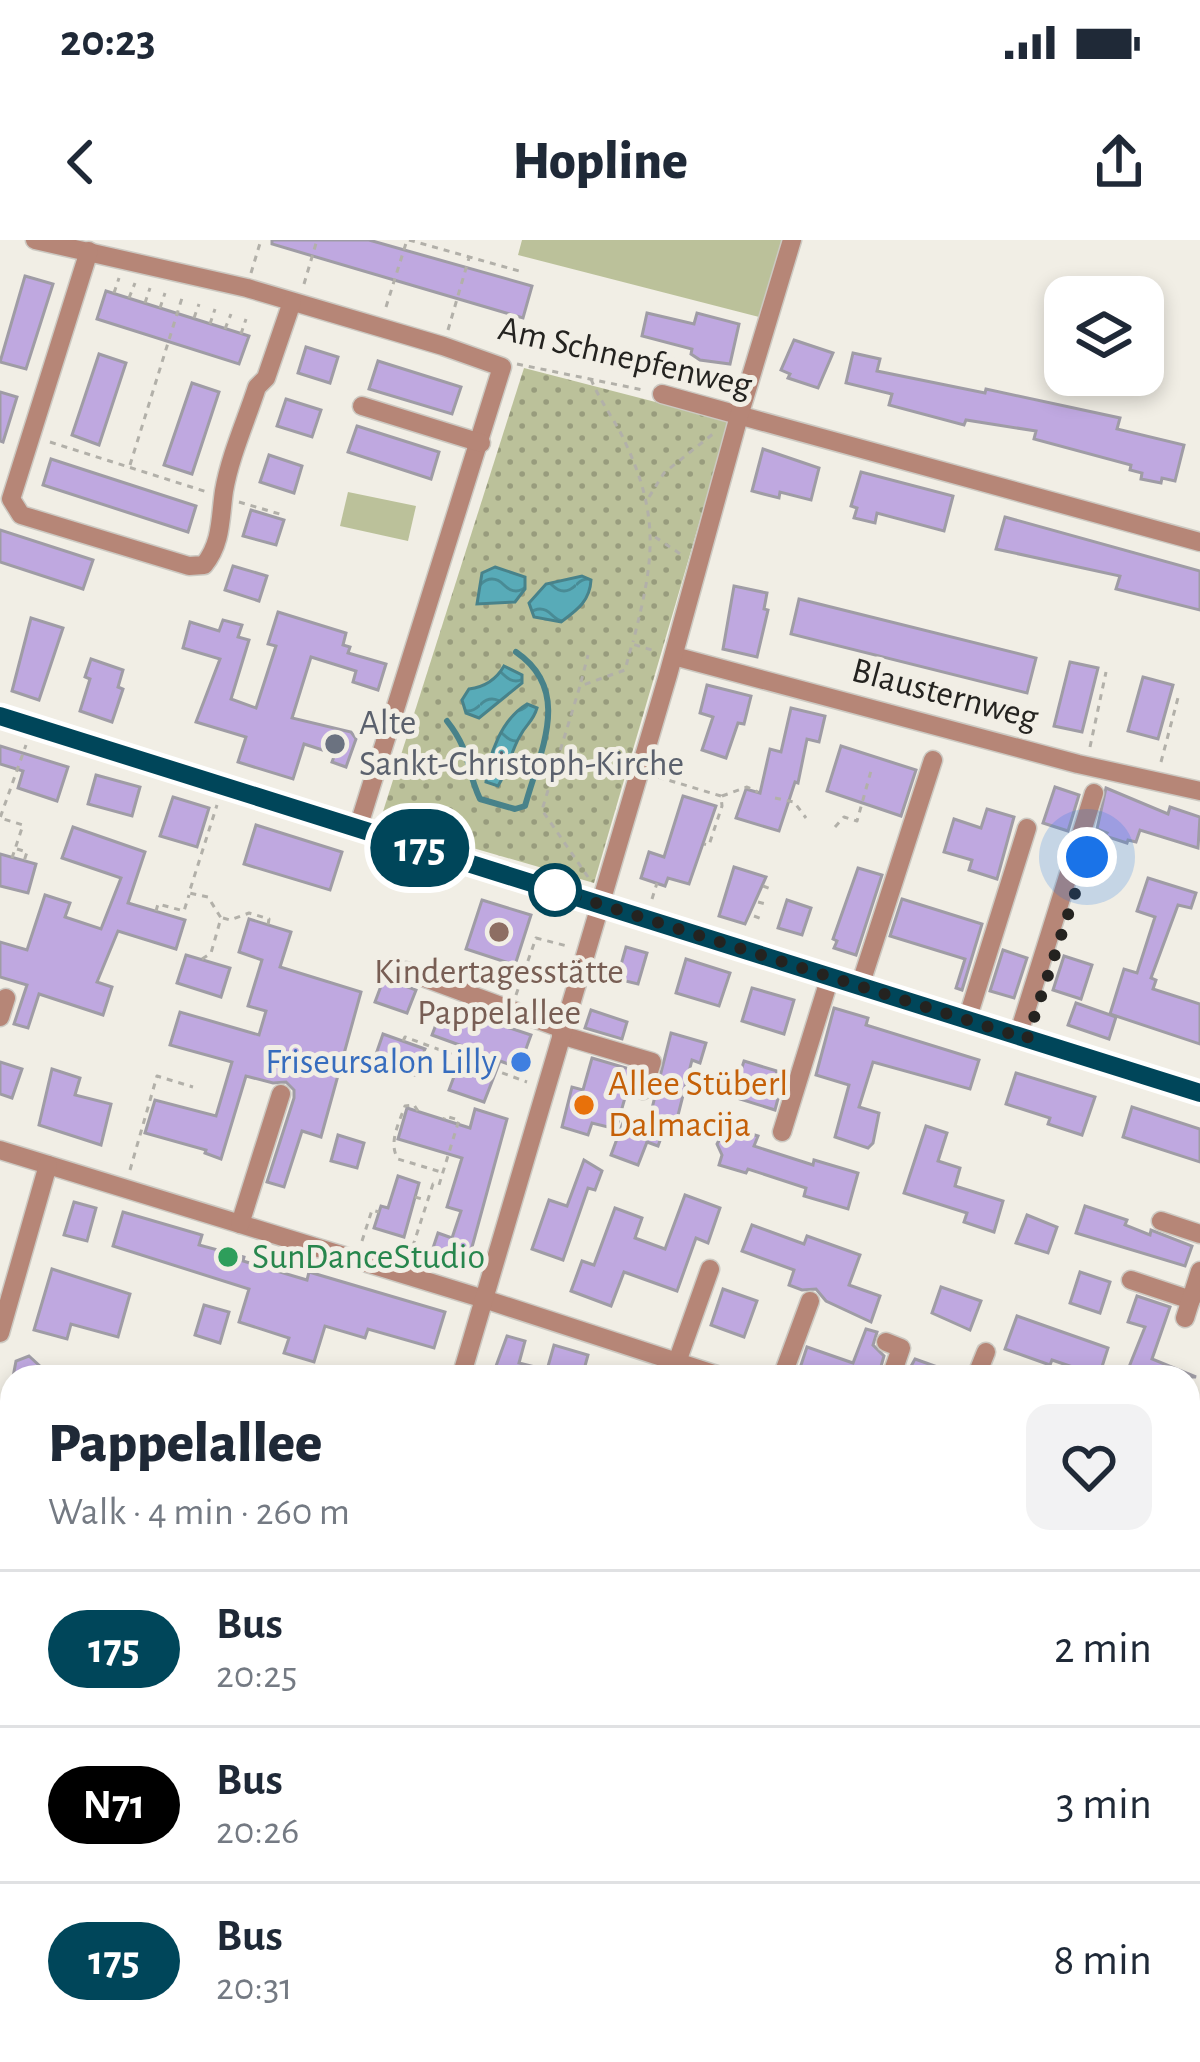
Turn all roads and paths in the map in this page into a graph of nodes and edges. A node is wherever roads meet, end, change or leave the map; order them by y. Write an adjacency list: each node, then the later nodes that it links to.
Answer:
1 (35, 240): 6 (street, Am Schnepfenweg)
2 (261, 240): 12 (path)
3 (317, 240): 18 (path)
4 (408, 240): 7 (path); 27 (path)
5 (792, 240): 34 (street)
6 (89, 251): 12 (street, Am Schnepfenweg); 35 (street)
7 (469, 257): 8 (path); 29 (path)
8 (519, 271)
9 (119, 278): 13 (path)
10 (135, 283): 15 (path)
11 (150, 288): 17 (path)
12 (247, 288): 18 (street, Am Schnepfenweg)
13 (114, 293)
14 (165, 293): 20 (path)
15 (129, 298)
16 (182, 298): 37 (path)
17 (145, 303)
18 (295, 303): 27 (street, Am Schnepfenweg); 38 (street)
19 (200, 304): 23 (path)
20 (160, 308)
21 (215, 309): 25 (path)
22 (231, 314): 26 (path)
23 (194, 318)
24 (246, 319): 28 (path)
25 (210, 323)
26 (225, 328)
27 (380, 328): 29 (street, Am Schnepfenweg)
28 (241, 334)
29 (443, 346): 30 (street, Am Schnepfenweg)
30 (502, 368): 31 (path, Am Schnepfenweg); 36 (street)
31 (591, 379): 32 (path, Am Schnepfenweg); 39 (path)
32 (662, 394): 34 (street, Am Schnepfenweg)
33 (362, 406): 36 (street)
34 (736, 424): 39 (path); 42 (street, Am Schnepfenweg); 43 (street)
35 (31, 436): 37 (path); 38 (street)
36 (481, 443): 66 (street)
37 (130, 466): 38 (path)
38 (224, 497): 40 (path)
39 (648, 498): 41 (path)
40 (283, 515)
41 (653, 536): 43 (path); 44 (path)
42 (1200, 542)
43 (699, 566): 46 (street)
44 (632, 644): 46 (path); 48 (path)
45 (588, 655): 48 (path)
46 (674, 656): 53 (street, Blausternweg); 54 (street)
47 (1106, 672): 53 (path)
48 (580, 686): 76 (path)
49 (1179, 694): 56 (path)
50 (0, 716): 51 (street)
51 (32, 726): 57 (street); 68 (path)
52 (933, 760): 93 (street)
53 (1085, 766): 56 (street, Blausternweg)
54 (639, 771): 61 (path); 76 (street)
55 (871, 771): 64 (path)
56 (1156, 781): 58 (street, Blausternweg)
57 (223, 786): 66 (street); 74 (path)
58 (1200, 791)
59 (758, 792): 61 (path)
60 (1094, 793): 97 (street)
61 (721, 796): 67 (path)
62 (775, 798): 63 (path)
63 (806, 818)
64 (835, 827)
65 (1027, 827): 95 (street)
66 (358, 828): 76 (street)
67 (704, 844)
68 (15, 849): 70 (path); 71 (path)
69 (1087, 857): 97 (street)
70 (12, 858)
71 (24, 861)
72 (763, 886): 73 (path)
73 (771, 889)
74 (189, 893): 78 (path); 82 (path)
75 (758, 902): 77 (path)
76 (600, 904): 85 (street); 92 (street)
77 (766, 904)
78 (172, 908): 79 (path); 80 (path)
79 (156, 911)
80 (171, 916)
81 (754, 916): 83 (path)
82 (221, 917): 84 (path); 86 (path)
83 (762, 919)
84 (268, 925)
85 (586, 951): 89 (path); 96 (street)
86 (212, 953): 87 (path); 88 (path)
87 (202, 959)
88 (214, 963)
89 (524, 970): 91 (path); 94 (path)
90 (406, 971): 94 (street)
91 (532, 973)
92 (830, 977): 93 (street); 106 (street)
93 (860, 986): 95 (street)
94 (511, 1011): 96 (street)
95 (968, 1020): 97 (street)
96 (562, 1032): 100 (street); 101 (street)
97 (1023, 1037): 102 (street)
98 (404, 1041): 100 (path)
99 (194, 1087): 110 (path)
100 (545, 1089): 124 (street)
101 (643, 1090)
102 (1200, 1093)
103 (281, 1094): 117 (street)
104 (418, 1111): 109 (path)
105 (444, 1119): 109 (path)
106 (782, 1132)
107 (0, 1150): 108 (street)
108 (48, 1165): 110 (street); 126 (street)
109 (442, 1172): 112 (path)
110 (125, 1189): 117 (street)
111 (415, 1197): 112 (path)
112 (428, 1201): 115 (path)
113 (379, 1212): 119 (path)
114 (410, 1216): 115 (path)
115 (420, 1219): 122 (path)
116 (1161, 1221): 118 (street)
117 (240, 1224): 119 (street)
118 (1200, 1234)
119 (356, 1259): 122 (street)
120 (710, 1269): 129 (street)
121 (1200, 1271): 123 (street)
122 (404, 1274): 124 (street)
123 (1131, 1280)
124 (484, 1299): 129 (street); 130 (street)
125 (810, 1301): 132 (street)
126 (0, 1333)
127 (886, 1342): 133 (street)
128 (986, 1352): 134 (street)
129 (677, 1362): 131 (street)
130 (465, 1365)
131 (686, 1365)
132 (786, 1365)
133 (895, 1365)
134 (981, 1365)

